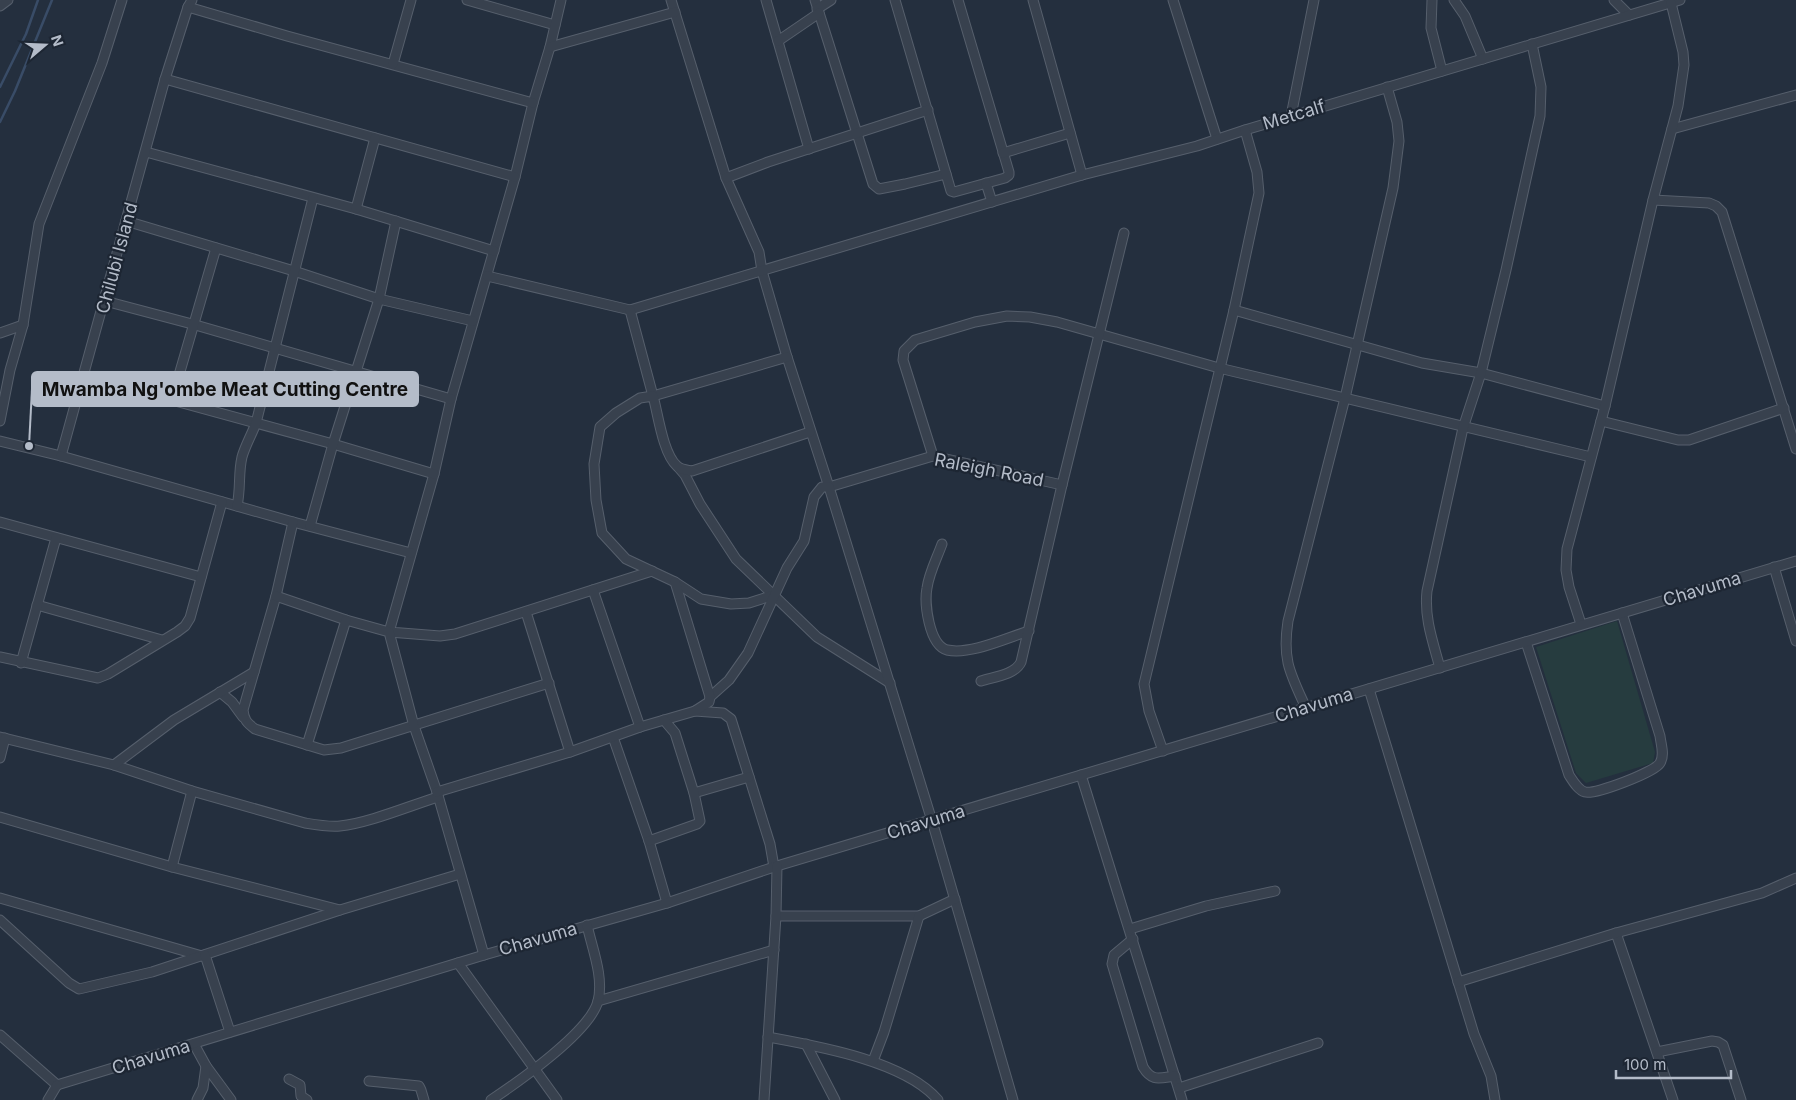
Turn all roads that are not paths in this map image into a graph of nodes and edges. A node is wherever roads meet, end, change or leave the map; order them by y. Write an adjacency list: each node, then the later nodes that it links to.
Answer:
1 (8, 0): 19 (street)
2 (122, 0): 68 (street)
3 (411, 0): 28 (street)
4 (467, 0): 23 (street)
5 (561, 0): 23 (street)
6 (671, 0): 21 (street)
7 (766, 0): 24 (street)
8 (831, 0): 20 (street)
9 (895, 0): 34 (street)
10 (958, 0): 44 (street)
11 (1033, 0): 39 (street)
12 (1173, 0): 41 (street)
13 (1314, 0): 35 (street)
14 (1432, 0): 29 (street)
15 (1454, 0): 27 (street)
16 (1614, 0): 22 (street)
17 (1675, 1): 22 (street, Metcalf); 36 (street)
18 (190, 3): 28 (street); 30 (street, Chilubi Island)
19 (0, 6)
20 (817, 7): 24 (street); 38 (street)
21 (675, 12): 26 (street); 48 (street)
22 (1629, 15): 25 (street, Metcalf)
23 (555, 26): 26 (street)
24 (778, 40): 42 (street)
25 (1532, 44): 27 (street, Metcalf); 76 (street)
26 (550, 47): 33 (street)
27 (1483, 59): 29 (street, Metcalf)
28 (393, 64): 33 (street)
29 (1442, 71): 31 (street, Metcalf)
30 (165, 79): 40 (street); 43 (street, Chilubi Island)
31 (1387, 87): 35 (street, Metcalf); 71 (street)
32 (1796, 95): 36 (street)
33 (533, 103): 47 (street)
34 (928, 110): 38 (street); 45 (street)
35 (1291, 116): 37 (street, Metcalf)
36 (1672, 129): 51 (street)
37 (1246, 130): 41 (street, Metcalf); 65 (street)
38 (857, 133): 42 (street); 45 (street)
39 (1070, 133): 44 (street); 46 (street)
40 (375, 138): 47 (street); 53 (street)
41 (1217, 139): 46 (street, Metcalf)
42 (809, 149): 48 (street)
43 (146, 152): 50 (street); 55 (street, Chilubi Island)
44 (1003, 153): 49 (street)
45 (946, 174): 49 (street)
46 (1082, 175): 52 (street, Metcalf)
47 (515, 177): 58 (street)
48 (726, 178): 60 (street)
49 (986, 183): 52 (street)
50 (313, 198): 53 (street); 59 (street)
51 (1653, 200): 82 (street); 83 (street)
52 (992, 202): 60 (street, Metcalf)
53 (356, 209): 54 (street)
54 (396, 221): 58 (street); 62 (street)
55 (126, 222): 57 (street); 63 (street, Chilubi Island)
56 (1124, 233): 70 (street)
57 (216, 248): 59 (street); 67 (street)
58 (494, 251): 61 (street)
59 (294, 271): 62 (street); 72 (street)
60 (762, 271): 64 (street, Metcalf); 73 (street)
61 (487, 276): 64 (street); 66 (street)
62 (379, 298): 66 (street); 75 (street)
63 (105, 301): 67 (street); 77 (street, Chilubi Island)
64 (630, 310): 78 (street)
65 (1234, 310): 71 (street); 74 (street)
66 (473, 321): 81 (street)
67 (192, 324): 72 (street); 80 (street)
68 (23, 325): 69 (street); 84 (street)
69 (0, 333)
70 (1098, 334): 74 (street); 93 (street); 97 (street)
71 (1357, 346): 76 (street); 79 (street)
72 (275, 348): 75 (street); 86 (street)
73 (787, 357): 78 (street); 88 (street)
74 (1219, 368): 79 (street); 144 (street)
75 (357, 372): 81 (street); 90 (street)
76 (1481, 373): 82 (street); 87 (street)
77 (84, 376): 80 (street); 92 (street, Chilubi Island)
78 (653, 396): 95 (street); 109 (street)
79 (1345, 398): 87 (street); 135 (street)
80 (172, 399): 86 (street)
81 (451, 399): 96 (street)
82 (1605, 406): 85 (street)
83 (1784, 408): 85 (street); 91 (street)
84 (0, 421)
85 (1601, 421): 94 (street)
86 (256, 423): 90 (street); 100 (street)
87 (1463, 428): 94 (street); 127 (street)
88 (810, 432): 95 (street); 98 (street)
89 (0, 441): 92 (street)
90 (333, 444): 96 (street); 103 (street)
91 (1796, 449)
92 (61, 456): 99 (street)
93 (933, 456): 97 (street, Raleigh Road); 98 (street, Raleigh Road)
94 (1591, 458): 119 (street)
95 (679, 468): 113 (street)
96 (434, 474): 106 (street)
97 (1062, 485): 120 (street)
98 (829, 487): 113 (street); 131 (street)
99 (222, 502): 100 (street); 110 (street)
100 (237, 506): 102 (street)
101 (0, 522): 104 (street)
102 (293, 522): 103 (street); 114 (street)
103 (310, 526): 106 (street)
104 (56, 538): 110 (street); 115 (street)
105 (942, 544): 120 (street)
106 (412, 553): 121 (street)
107 (1796, 561): 108 (street, Chavuma)
108 (1774, 567): 117 (street, Chavuma); 123 (street)
109 (652, 571): 111 (street); 112 (street)
110 (201, 577): 122 (street)
111 (675, 582): 113 (street); 134 (street)
112 (593, 590): 116 (street); 140 (street)
113 (774, 595): 131 (street); 134 (street)
114 (276, 596): 118 (street); 128 (street)
115 (37, 605): 122 (street); 126 (street)
116 (526, 612): 121 (street); 130 (street)
117 (1622, 613): 119 (street, Chavuma); 124 (street)
118 (346, 620): 121 (street); 143 (street)
119 (1582, 624): 124 (street, Chavuma)
120 (1029, 631): 129 (street)
121 (389, 632): 139 (street)
122 (162, 640): 126 (street)
123 (1796, 641)
124 (1526, 642): 127 (street, Chavuma)
125 (0, 657): 126 (street)
126 (21, 663)
127 (1440, 668): 132 (street, Chavuma)
128 (254, 672): 133 (street); 137 (street)
129 (981, 681)
130 (549, 683): 139 (street); 145 (street)
131 (890, 683): 154 (street)
132 (1369, 689): 135 (street, Chavuma); 176 (street)
133 (220, 692): 137 (street); 147 (street)
134 (710, 697): 136 (street)
135 (1306, 708): 144 (street, Chavuma)
136 (695, 711): 138 (street); 149 (street)
137 (244, 718): 143 (street)
138 (664, 720): 140 (street); 151 (street)
139 (414, 726): 143 (street); 152 (street)
140 (640, 727): 141 (street)
141 (613, 737): 145 (street); 155 (street)
142 (2, 738): 146 (street); 147 (street)
143 (307, 745)
144 (1163, 751): 148 (street, Chavuma)
145 (570, 752): 152 (street)
146 (0, 758)
147 (114, 765): 150 (street)
148 (1081, 775): 154 (street, Chavuma); 169 (street)
149 (749, 777): 151 (street); 156 (street)
150 (192, 791): 152 (street); 157 (street)
151 (694, 793): 155 (street)
152 (437, 795): 158 (street)
153 (0, 817): 157 (street)
154 (932, 820): 156 (street, Chavuma); 162 (street)
155 (649, 841): 163 (street)
156 (775, 866): 163 (street, Chavuma); 165 (street)
157 (172, 867): 164 (street)
158 (460, 874): 164 (street); 174 (street)
159 (1796, 878): 170 (street)
160 (1275, 891): 169 (street)
161 (0, 898): 173 (street)
162 (955, 899): 166 (street); 203 (street)
163 (667, 903): 168 (street, Chavuma)
164 (340, 910): 173 (street)
165 (776, 916): 166 (street); 172 (street)
166 (919, 916): 185 (street)
167 (0, 920): 173 (street)
168 (587, 925): 174 (street, Chavuma); 177 (street)
169 (1130, 929): 171 (street)
170 (1616, 933): 176 (street); 184 (street)
171 (1132, 939): 188 (street); 188 (street)
172 (774, 950): 177 (street); 180 (street)
173 (203, 955): 178 (street)
174 (484, 955): 175 (street, Chavuma)
175 (458, 963): 178 (street, Chavuma); 187 (street)
176 (1458, 982): 205 (street)
177 (598, 1001): 187 (street)
178 (230, 1032): 182 (street, Chavuma)
179 (0, 1035): 191 (street)
180 (768, 1037): 183 (street); 200 (street)
181 (1318, 1043): 192 (street)
182 (194, 1044): 186 (street); 191 (street, Chavuma)
183 (806, 1044): 185 (street); 201 (street)
184 (1657, 1052): 206 (street); 207 (street)
185 (873, 1061): 202 (street)
186 (206, 1066): 194 (street); 195 (street)
187 (536, 1069): 198 (street); 199 (street)
188 (1175, 1076): 192 (street)
189 (289, 1079): 196 (street)
190 (369, 1081): 197 (street)
191 (57, 1085): 193 (street)
192 (1179, 1088): 204 (street)
193 (48, 1100)
194 (197, 1100)
195 (231, 1100)
196 (307, 1100)
197 (424, 1100)
198 (491, 1100)
199 (557, 1100)
200 (764, 1100)
201 (835, 1100)
202 (938, 1100)
203 (1013, 1100)
204 (1182, 1100)
205 (1495, 1100)
206 (1674, 1100)
207 (1740, 1100)

